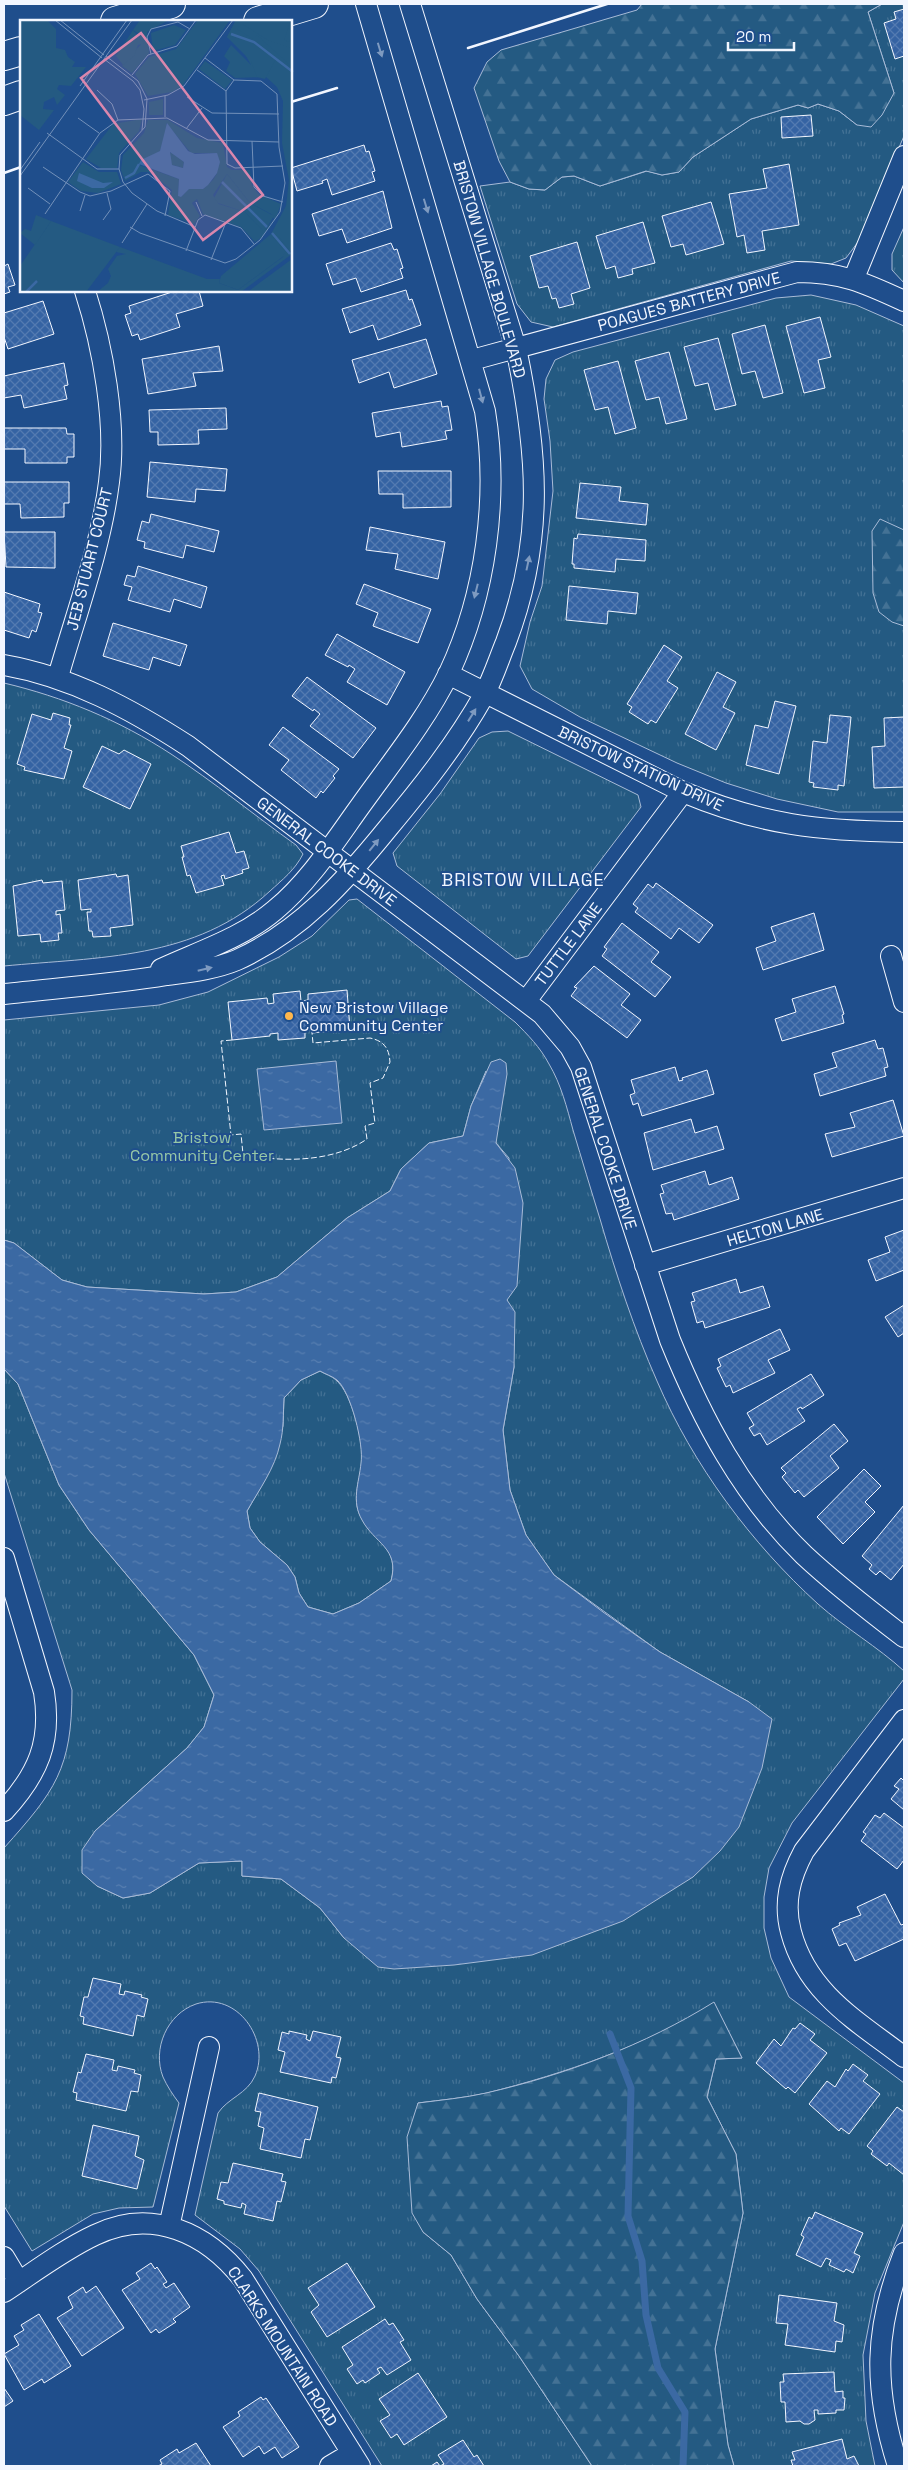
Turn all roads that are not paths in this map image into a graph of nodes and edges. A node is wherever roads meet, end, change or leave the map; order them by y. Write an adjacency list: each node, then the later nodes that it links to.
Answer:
1 (171, 4): 5 (highway)
2 (314, 4): 6 (highway)
3 (366, 4): 16 (street, BRISTOW VILLAGE BOULEVARD, one-way to 16)
4 (410, 4): 15 (street, BRISTOW VILLAGE BOULEVARD)
5 (118, 20)
6 (261, 20)
7 (20, 50): 8 (highway)
8 (4, 56)
9 (20, 95): 10 (highway)
10 (4, 100)
11 (904, 156): 12 (street)
12 (854, 278): 14 (street, POAGUES BATTERY DRIVE); 15 (street, POAGUES BATTERY DRIVE)
13 (85, 292): 19 (street, JEB STUART COURT)
14 (904, 301)
15 (516, 348): 16 (street, POAGUES BATTERY DRIVE); 20 (street, BRISTOW VILLAGE BOULEVARD, one-way to 15)
16 (472, 360): 18 (street, BRISTOW VILLAGE BOULEVARD, one-way to 18)
17 (4, 665): 19 (street, GENERAL COOKE DRIVE)
18 (448, 674): 20 (street, BRISTOW STATION DRIVE); 23 (street, BRISTOW VILLAGE BOULEVARD)
19 (58, 677): 23 (street, GENERAL COOKE DRIVE)
20 (485, 693): 21 (street, BRISTOW STATION DRIVE); 24 (street, BRISTOW VILLAGE BOULEVARD, one-way to 20)
21 (683, 792): 22 (street, BRISTOW STATION DRIVE); 28 (street, TUTTLE LANE)
22 (904, 832)
23 (327, 851): 24 (street, GENERAL COOKE DRIVE); 26 (street, BRISTOW VILLAGE BOULEVARD)
24 (353, 870): 26 (street, BRISTOW VILLAGE BOULEVARD, one-way to 24); 28 (street, GENERAL COOKE DRIVE)
25 (891, 956): 29 (street)
26 (139, 980): 27 (street, BRISTOW VILLAGE BOULEVARD)
27 (4, 994)
28 (526, 1001): 31 (street, GENERAL COOKE DRIVE)
29 (904, 1002)
30 (904, 1188): 31 (street, HELTON LANE)
31 (645, 1265): 33 (street, GENERAL COOKE DRIVE)
32 (4, 1558): 35 (street)
33 (904, 1637)
34 (904, 1720): 37 (street)
35 (4, 1811)
36 (209, 2047): 38 (street)
37 (904, 2057)
38 (169, 2226): 41 (street, CLARKS MOUNTAIN ROAD); 42 (street, CLARKS MOUNTAIN ROAD)
39 (904, 2252): 44 (street)
40 (4, 2256): 41 (street)
41 (12, 2287)
42 (356, 2459): 43 (street)
43 (330, 2466)
44 (898, 2466)

